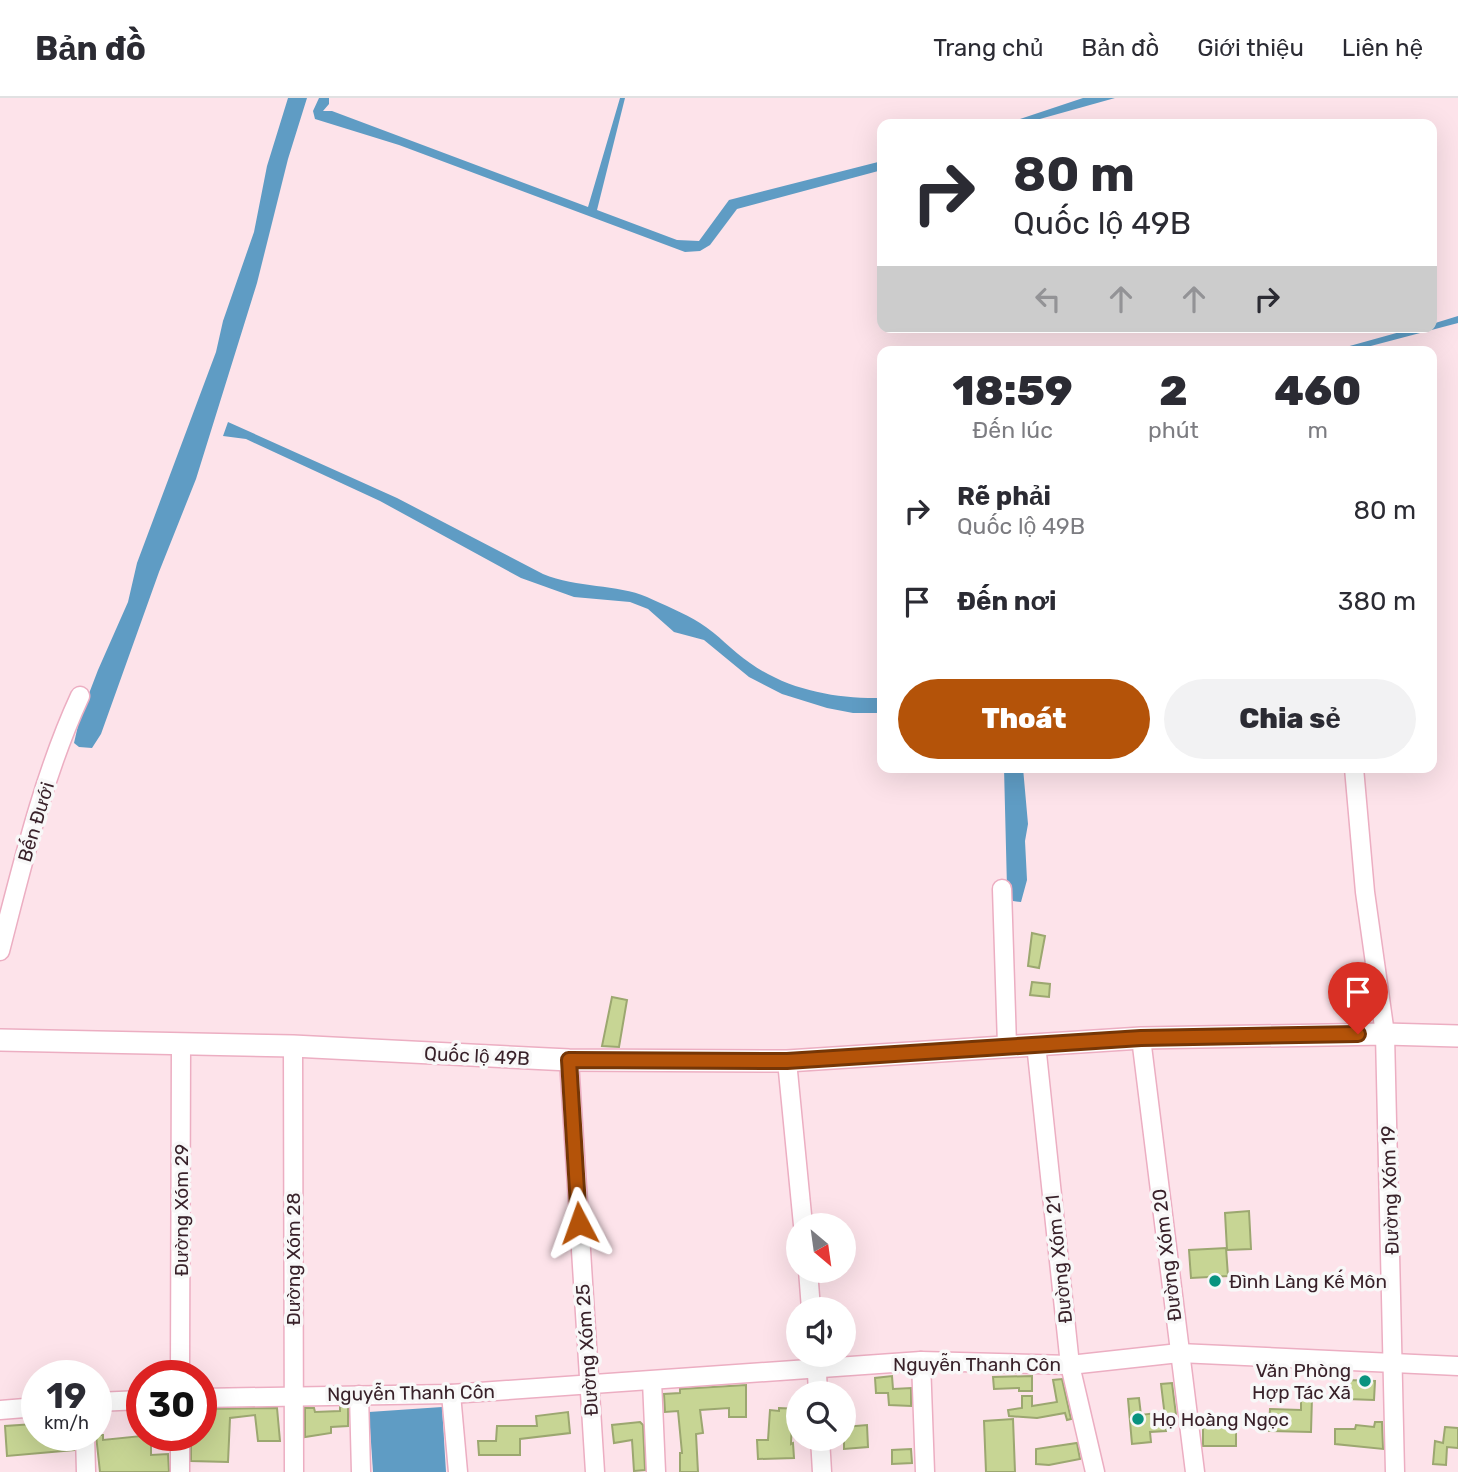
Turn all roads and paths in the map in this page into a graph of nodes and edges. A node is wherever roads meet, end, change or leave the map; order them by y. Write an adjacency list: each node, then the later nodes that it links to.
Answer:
1 (80, 696): 4 (street, Bến Đưới)
2 (1354, 773): 5 (street, Đường Xóm 19)
3 (1002, 889): 11 (street)
4 (0, 951)
5 (1385, 1034): 6 (main road, Quốc lộ 49B); 7 (main road, Quốc lộ 49B); 20 (street, Đường Xóm 19)
6 (1458, 1036)
7 (1141, 1038): 10 (main road, Quốc lộ 49B); 16 (street, Đường Xóm 20)
8 (0, 1040): 9 (main road, Quốc lộ 49B)
9 (181, 1044): 12 (main road, Quốc lộ 49B); 17 (street, Đường Xóm 29)
10 (1036, 1044): 11 (main road, Quốc lộ 49B); 22 (street, Đường Xóm 21)
11 (1007, 1045): 14 (main road, Quốc lộ 49B)
12 (293, 1046): 13 (main road, Quốc lộ 49B); 27 (street, Đường Xóm 28)
13 (569, 1060): 14 (main road, Quốc lộ 49B); 25 (street, Đường Xóm 25)
14 (787, 1061): 15 (street)
15 (802, 1213)
16 (1179, 1353): 20 (street, Nguyễn Thanh Côn); 22 (street, Nguyễn Thanh Côn); 45 (street, Đường Xóm 20)
17 (180, 1360)
18 (921, 1361): 19 (street, Nguyễn Thanh Côn); 22 (street, Nguyễn Thanh Côn); 43 (street)
19 (856, 1362)
20 (1394, 1362): 23 (street, Nguyễn Thanh Côn); 46 (street, Đường Xóm 19)
21 (786, 1365): 24 (street, Nguyễn Thanh Côn)
22 (1070, 1365): 44 (street, Đường Xóm 21)
23 (1458, 1366)
24 (652, 1381): 25 (street, Nguyễn Thanh Côn); 41 (street)
25 (589, 1386): 26 (street, Nguyễn Thanh Côn); 40 (street, Đường Xóm 25)
26 (452, 1394): 28 (street, Nguyễn Thanh Côn); 39 (street)
27 (293, 1395): 28 (street, Nguyễn Thanh Côn); 29 (street, Nguyễn Thanh Côn); 37 (street, Đường Xóm 28)
28 (359, 1395): 38 (street)
29 (217, 1397)
30 (21, 1407): 31 (street)
31 (0, 1409)
32 (85, 1451): 35 (street)
33 (180, 1451): 36 (street)
34 (821, 1451): 42 (street)
35 (86, 1472)
36 (180, 1472)
37 (294, 1472)
38 (361, 1472)
39 (458, 1472)
40 (595, 1472)
41 (656, 1472)
42 (822, 1472)
43 (925, 1472)
44 (1095, 1472)
45 (1195, 1472)
46 (1395, 1472)

